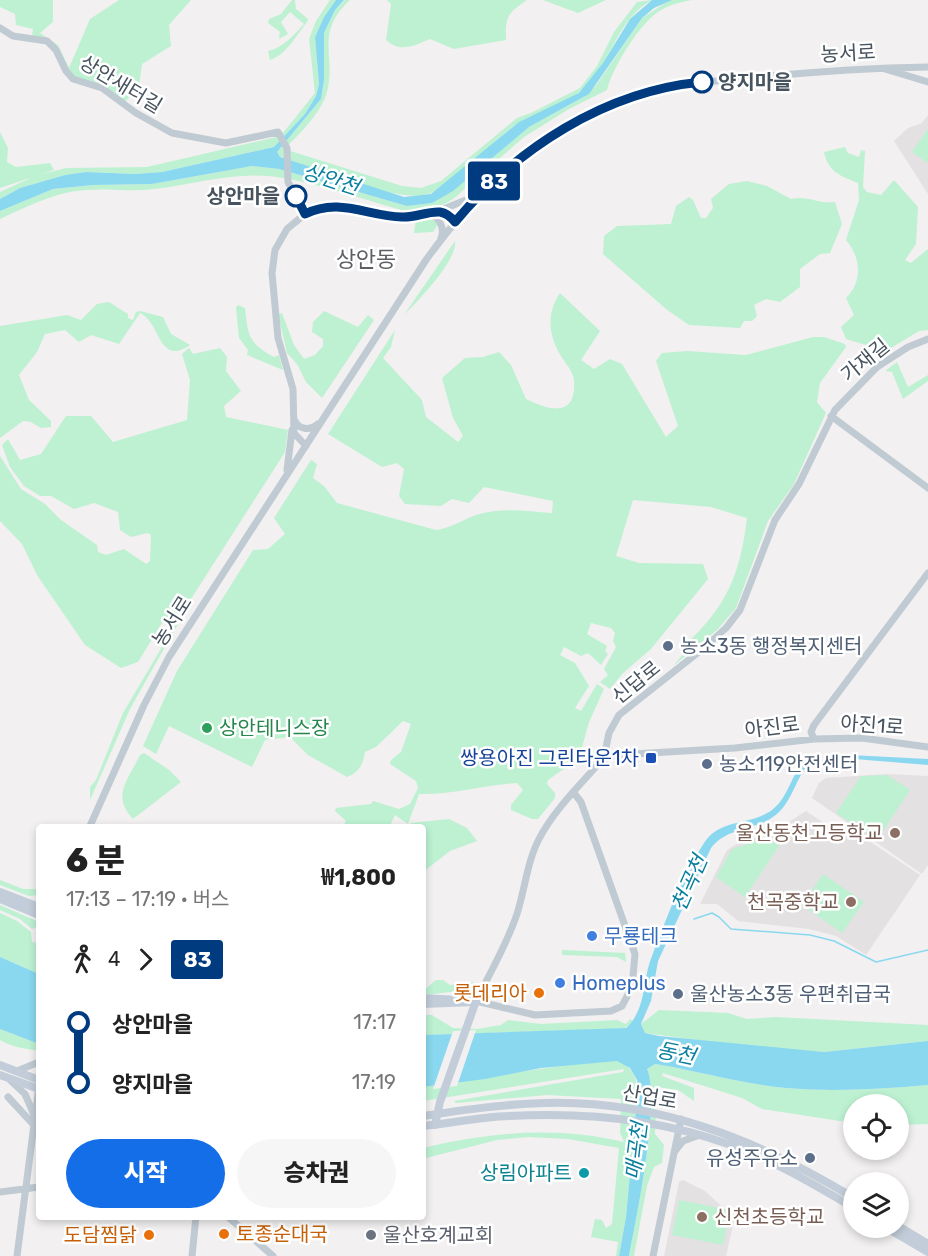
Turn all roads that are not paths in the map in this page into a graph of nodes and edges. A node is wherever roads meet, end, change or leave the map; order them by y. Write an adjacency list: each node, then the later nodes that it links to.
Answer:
1 (0, 28): 6 (street, 상안새터길)
2 (928, 67): 3 (street, 농서로)
3 (883, 68): 4 (street); 5 (street, 농서로)
4 (928, 82)
5 (483, 191): 8 (street); 10 (street, 농서로)
6 (298, 199): 7 (street); 9 (street); 11 (street)
7 (322, 206): 8 (street); 9 (street)
8 (430, 213): 10 (street); 12 (street)
9 (305, 214): 11 (street)
10 (455, 222): 12 (street, 농서로)
11 (290, 224): 15 (street)
12 (441, 240): 16 (street, 농서로)
13 (928, 339): 14 (street, 가재길)
14 (831, 416): 19 (street); 23 (street, 신답로)
15 (294, 419): 16 (street); 17 (street); 18 (street)
16 (322, 420): 17 (street, 농서로)
17 (306, 446): 18 (street, 농서로)
18 (282, 482): 29 (street, 농서로)
19 (928, 488)
20 (928, 573): 21 (street, 아진로)
21 (821, 715): 22 (street, 아진로); 24 (street)
22 (814, 739): 24 (street, 아진로); 25 (street, 아진1로)
23 (608, 740): 26 (street); 27 (street, 신답로)
24 (797, 741): 26 (street, 아진로)
25 (928, 747)
26 (620, 754): 27 (street, 아진로)
27 (602, 760): 28 (street, 신답로)
28 (574, 794): 37 (street, 신답로); 37 (street)
29 (91, 824)
30 (0, 892): 33 (main road)
31 (0, 899): 35 (main road)
32 (36, 902): 33 (street)
33 (28, 903): 34 (main road)
34 (36, 907)
35 (36, 914)
36 (426, 998): 37 (main road)
37 (476, 1001): 38 (main road); 46 (main road, 신답로)
38 (426, 1004)
39 (36, 1063): 41 (street)
40 (0, 1065): 41 (main road)
41 (17, 1071): 43 (main road)
42 (4, 1077): 44 (main road); 47 (street)
43 (36, 1079)
44 (36, 1087)
45 (8, 1097): 51 (street)
46 (438, 1110): 48 (main road, 산업로); 50 (main road, 산업로); 52 (main road, 신답로)
47 (36, 1114)
48 (426, 1115)
49 (36, 1118): 51 (street)
50 (681, 1119): 54 (street); 60 (main road, 산업로)
51 (33, 1124): 58 (street)
52 (435, 1125): 53 (main road, 산업로); 54 (main road, 산업로)
53 (426, 1126)
54 (678, 1130): 55 (main road, 산업로); 56 (street)
55 (700, 1135): 56 (street); 61 (main road, 산업로)
56 (674, 1153): 71 (street)
57 (36, 1187): 58 (street)
58 (25, 1188): 59 (street); 68 (street)
59 (0, 1192)
60 (843, 1192)
61 (843, 1202)
62 (196, 1220): 69 (street)
63 (232, 1220): 70 (street)
64 (909, 1233): 66 (main road)
65 (904, 1238): 67 (main road)
66 (928, 1244)
67 (928, 1252)
68 (17, 1256)
69 (192, 1256)
70 (273, 1256)
71 (653, 1256)

